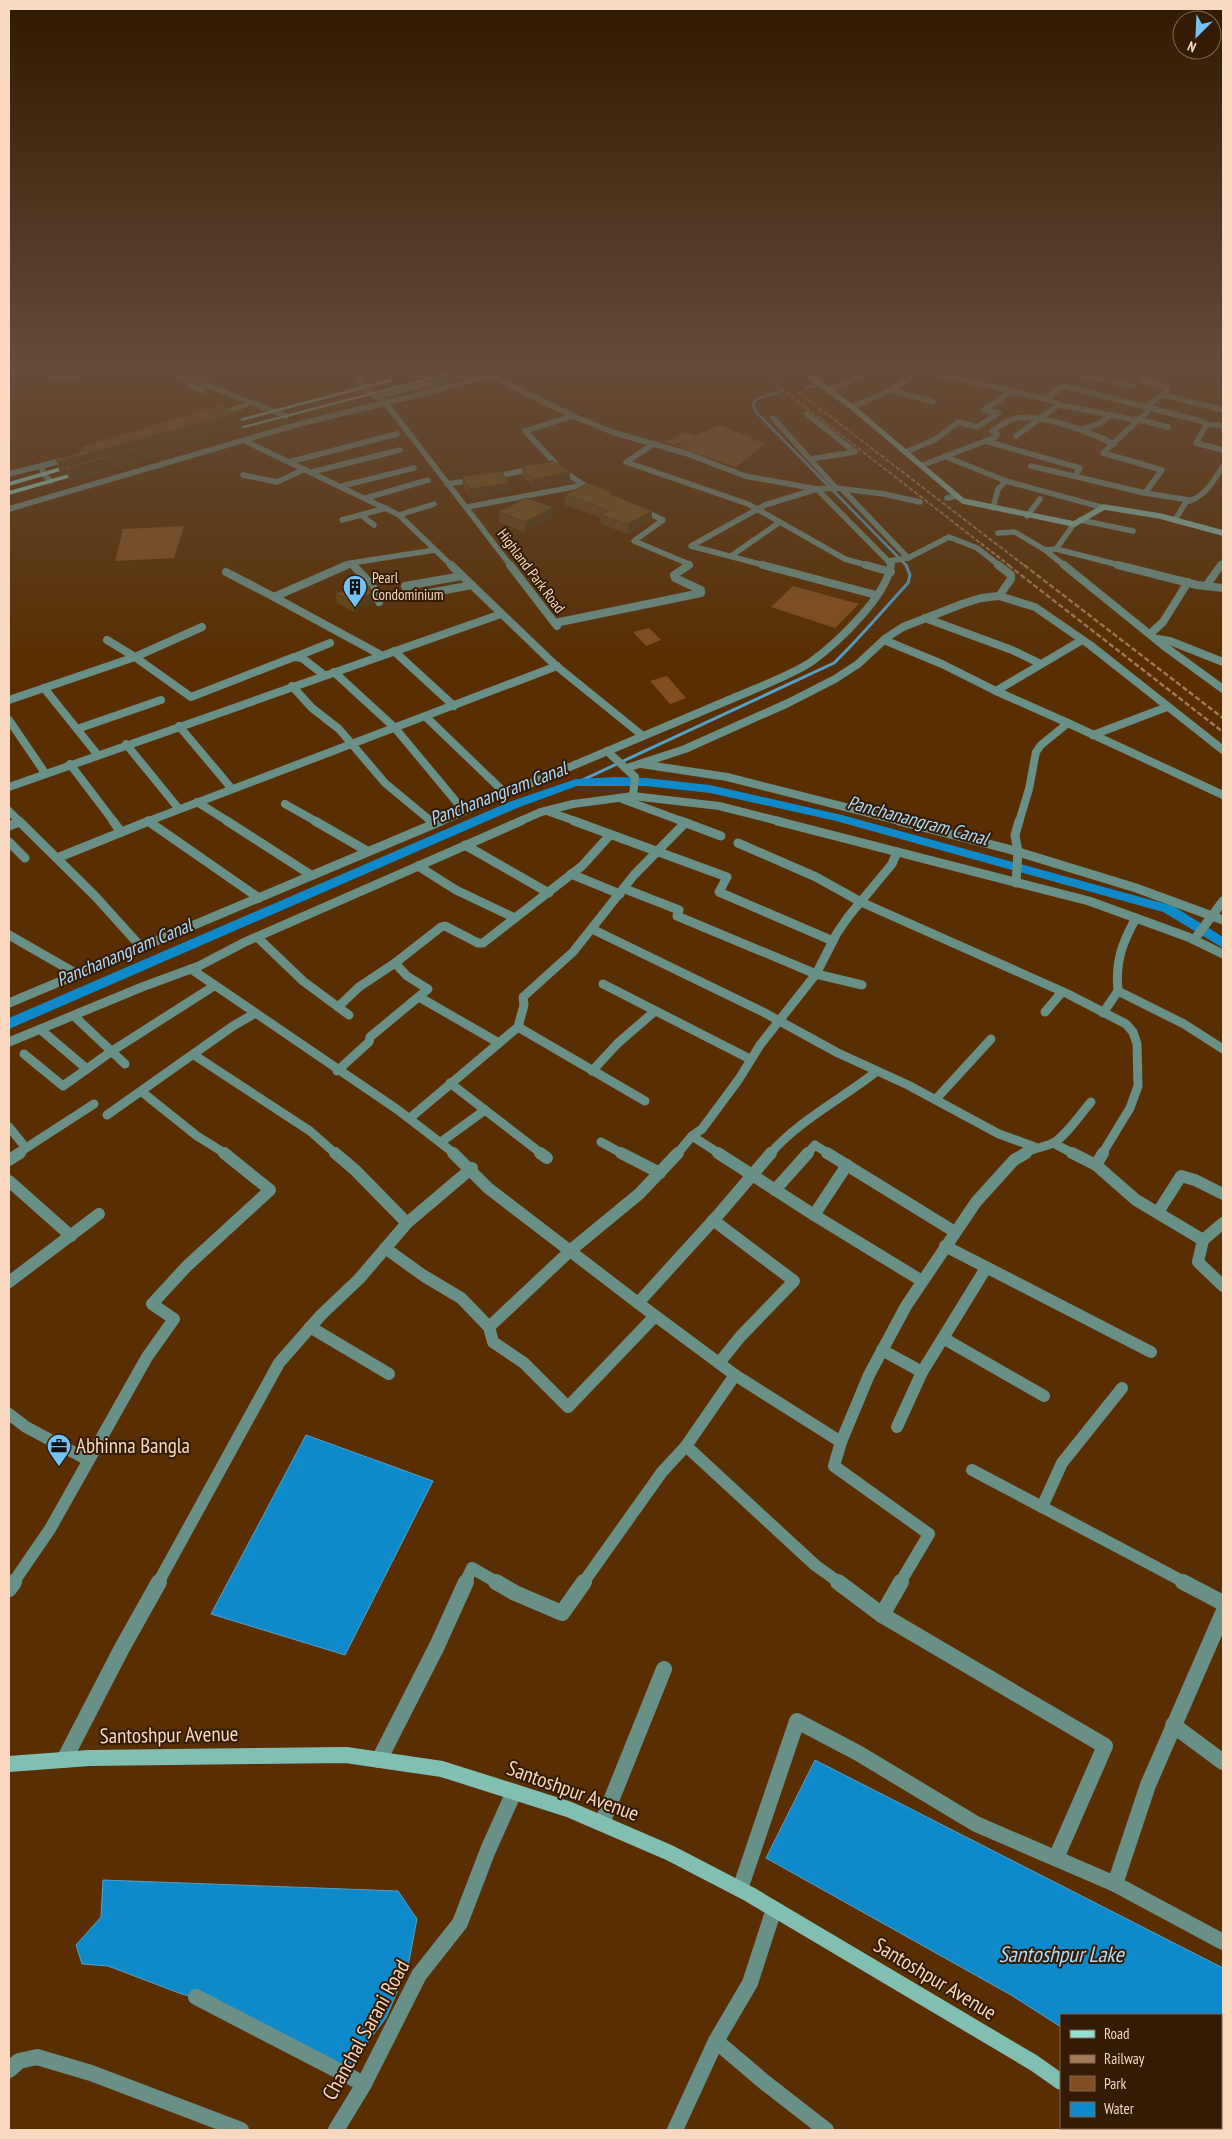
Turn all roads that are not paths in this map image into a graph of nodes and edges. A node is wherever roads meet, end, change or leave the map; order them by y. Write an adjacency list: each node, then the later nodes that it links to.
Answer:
1 (48, 468): 19 (street)
2 (55, 468): 19 (main road)
3 (150, 468): 53 (street)
4 (304, 468): 21 (street)
5 (319, 468): 21 (street)
6 (414, 468): 35 (street)
7 (436, 468): 33 (street, Highland Park Road)
8 (539, 468): 25 (street)
9 (558, 468): 34 (street)
10 (642, 468): 54 (street)
11 (725, 468): 36 (street)
12 (819, 468): 37 (street)
13 (926, 468): 41 (street)
14 (972, 468): 30 (street)
15 (1039, 468): 24 (street)
16 (1079, 468): 24 (street)
17 (1154, 468): 40 (street)
18 (1222, 468): 28 (street)
19 (42, 470): 22 (street); 29 (street); 32 (main road)
20 (89, 470): 29 (main road)
21 (309, 470): 23 (street); 35 (street)
22 (9, 474)
23 (243, 475)
24 (1075, 476): 40 (street)
25 (486, 478)
26 (476, 479): 33 (street)
27 (428, 480): 42 (street)
28 (1215, 480): 31 (street); 45 (street)
29 (51, 481): 39 (main road)
30 (1006, 481): 50 (street); 52 (street)
31 (1223, 481)
32 (9, 484)
33 (448, 484): 48 (street, Highland Park Road)
34 (584, 485): 38 (street); 48 (street)
35 (342, 486): 42 (street)
36 (817, 489): 37 (street); 54 (street); 71 (street)
37 (839, 489): 46 (street); 70 (street)
38 (601, 492)
39 (9, 493)
40 (1145, 493): 45 (street)
41 (957, 496): 43 (street); 52 (street)
42 (366, 498): 51 (street)
43 (948, 498)
44 (1040, 499): 57 (street)
45 (1189, 500): 59 (street)
46 (920, 502)
47 (434, 504): 56 (street)
48 (468, 507): 49 (street, Highland Park Road)
49 (634, 507)
50 (1101, 507): 59 (street); 61 (street)
51 (386, 508): 55 (street); 56 (street)
52 (993, 508): 57 (street)
53 (9, 509)
54 (757, 509): 60 (street); 69 (street)
55 (360, 515): 58 (street); 62 (street)
56 (398, 515): 67 (street)
57 (1027, 516): 61 (street)
58 (342, 520)
59 (1175, 520): 65 (street)
60 (780, 522): 69 (street); 75 (street)
61 (1077, 522): 63 (street); 66 (street)
62 (374, 525)
63 (1133, 531)
64 (998, 533): 68 (street)
65 (1223, 533)
66 (1056, 549): 68 (street); 77 (street)
67 (435, 550): 72 (street); 76 (street)
68 (1045, 550): 88 (street)
69 (731, 556): 82 (street)
70 (908, 558): 71 (street); 81 (street)
71 (891, 561): 75 (street)
72 (351, 563): 83 (street); 84 (street)
73 (1223, 563): 79 (street)
74 (226, 572): 83 (street)
75 (891, 572): 82 (street)
76 (462, 576): 78 (street); 78 (street)
77 (1188, 582): 79 (street); 88 (street)
78 (472, 586): 85 (street)
79 (1206, 586): 80 (street)
80 (1223, 588)
81 (1000, 594): 86 (street); 91 (street)
82 (876, 595): 117 (street)
83 (274, 597): 94 (street)
84 (379, 602)
85 (501, 614): 93 (street); 99 (street)
86 (925, 618): 90 (street); 98 (street)
87 (202, 627): 95 (street)
88 (1153, 636): 97 (street); 104 (street)
89 (107, 640): 95 (street)
90 (884, 640): 105 (street); 124 (street)
91 (1082, 640): 98 (street); 109 (street)
92 (330, 643): 96 (street)
93 (394, 651): 94 (street); 108 (street)
94 (381, 656): 100 (street)
95 (136, 657): 96 (street); 103 (street)
96 (294, 658): 101 (street)
97 (1223, 662)
98 (1041, 664): 105 (street)
99 (557, 666): 108 (street); 117 (street)
100 (334, 672): 101 (street); 114 (street)
101 (324, 675): 102 (street)
102 (292, 686): 113 (street); 119 (street)
103 (44, 688): 106 (street); 115 (street)
104 (1223, 689)
105 (996, 691): 112 (street)
106 (9, 700)
107 (161, 700): 115 (street)
108 (454, 706): 110 (street)
109 (1167, 707): 116 (street); 120 (street)
110 (426, 717): 114 (street); 130 (street)
111 (9, 720): 126 (street)
112 (1068, 723): 116 (street); 153 (street)
113 (179, 726): 118 (street); 128 (street)
114 (394, 728): 119 (street); 137 (street)
115 (77, 729): 121 (street)
116 (1093, 735): 131 (street)
117 (643, 736): 122 (street)
118 (126, 744): 121 (street); 135 (street)
119 (352, 745): 128 (street); 142 (street)
120 (1223, 750)
121 (97, 754): 123 (street)
122 (611, 754): 125 (street); 130 (street)
123 (70, 764): 126 (street); 144 (street)
124 (637, 764): 125 (street); 153 (street)
125 (626, 767): 129 (street)
126 (45, 773): 127 (street)
127 (9, 787)
128 (232, 789): 133 (street)
129 (633, 793): 132 (street); 152 (street)
130 (505, 794): 137 (street)
131 (1223, 795)
132 (622, 799): 138 (street); 141 (street)
133 (198, 802): 135 (street); 158 (street)
134 (285, 804): 150 (street)
135 (179, 809): 139 (street)
136 (9, 811): 140 (street)
137 (464, 811): 142 (street)
138 (548, 811): 145 (street); 149 (street)
139 (148, 821): 144 (street); 162 (street)
140 (19, 822): 143 (street); 155 (street)
141 (685, 823): 146 (street); 151 (street)
142 (433, 824): 150 (street)
143 (9, 826)
144 (121, 832): 155 (street)
145 (610, 834): 151 (street); 157 (street)
146 (721, 836)
147 (9, 842): 154 (street)
148 (738, 843): 164 (street)
149 (465, 845): 156 (street); 161 (street)
150 (367, 851): 158 (street)
151 (656, 852): 160 (street); 173 (street)
152 (897, 852): 159 (street); 164 (street)
153 (1018, 852): 159 (street); 167 (street)
154 (25, 858)
155 (57, 858): 174 (street)
156 (418, 866): 165 (street); 172 (street)
157 (571, 874): 160 (street); 161 (street)
158 (311, 875): 162 (street)
159 (1016, 883): 166 (street)
160 (622, 891): 169 (street); 179 (street)
161 (549, 893): 165 (street)
162 (259, 898): 174 (street)
163 (1223, 901): 167 (street)
164 (861, 902): 173 (street); 184 (street)
165 (515, 918): 176 (street)
166 (1136, 918): 171 (street); 183 (street)
167 (1210, 919): 168 (street); 171 (street)
168 (1223, 920)
169 (592, 929): 194 (street); 195 (street)
170 (9, 935): 178 (street)
171 (1197, 936): 175 (street)
172 (257, 937): 177 (street); 187 (street)
173 (833, 941): 179 (street)
174 (142, 948): 178 (street)
175 (1223, 954)
176 (395, 963): 185 (street); 187 (street)
177 (191, 969): 182 (street); 193 (street)
178 (77, 974): 186 (street)
179 (816, 974): 181 (street); 194 (street)
180 (603, 984): 188 (street)
181 (862, 985)
182 (214, 986): 191 (street); 201 (street)
183 (1118, 991): 190 (street); 200 (street)
184 (1062, 992): 189 (street); 190 (street)
185 (418, 997): 199 (street); 208 (street)
186 (9, 1004)
187 (338, 1006): 192 (street)
188 (655, 1011): 204 (street); 209 (street)
189 (1045, 1012)
190 (1103, 1013): 229 (street)
191 (254, 1014): 203 (street); 208 (street)
192 (349, 1015)
193 (74, 1016): 196 (street); 201 (street)
194 (779, 1022): 204 (street); 207 (street)
195 (518, 1027): 199 (street); 209 (street)
196 (41, 1030): 198 (street); 206 (street)
197 (991, 1039): 212 (street)
198 (9, 1042)
199 (499, 1043): 210 (street)
200 (1223, 1049)
201 (112, 1051): 205 (street); 206 (street)
202 (24, 1054): 206 (street)
203 (194, 1055): 211 (street); 240 (street)
204 (750, 1059): 220 (street)
205 (125, 1064)
206 (87, 1069)
207 (877, 1070): 212 (street); 232 (street)
208 (337, 1071): 218 (street)
209 (592, 1071): 213 (street)
210 (450, 1082): 216 (street); 218 (street)
211 (142, 1092): 217 (street); 269 (street)
212 (936, 1099): 224 (street)
213 (645, 1101)
214 (1091, 1102): 223 (street)
215 (94, 1104): 225 (street)
216 (485, 1110): 221 (street); 226 (street)
217 (107, 1115)
218 (410, 1118): 221 (street)
219 (9, 1127): 225 (street)
220 (692, 1136): 231 (street); 232 (street)
221 (440, 1142): 230 (street)
222 (601, 1142): 231 (street)
223 (1052, 1143): 224 (street); 229 (street)
224 (1035, 1147): 242 (street)
225 (26, 1148): 227 (street)
226 (547, 1158)
227 (9, 1160)
228 (847, 1165): 234 (street); 238 (street); 242 (street)
229 (1096, 1165): 236 (street)
230 (472, 1168): 240 (street); 247 (street)
231 (660, 1173): 247 (street)
232 (751, 1175): 234 (street); 239 (street)
233 (9, 1181): 243 (street)
234 (775, 1190): 238 (street)
235 (1223, 1194): 236 (street)
236 (1158, 1212): 244 (street)
237 (99, 1214): 243 (street)
238 (814, 1215): 250 (street)
239 (713, 1220): 252 (street); 259 (street)
240 (407, 1223): 246 (street)
241 (1223, 1223): 244 (street)
242 (955, 1232): 245 (street)
243 (71, 1236): 249 (street)
244 (1203, 1240): 251 (street)
245 (945, 1246): 248 (street); 250 (street)
246 (385, 1248): 254 (street); 255 (street)
247 (571, 1250): 252 (street); 255 (street)
248 (986, 1268): 256 (street); 258 (street)
249 (9, 1282)
250 (922, 1282): 257 (street)
251 (1223, 1286)
252 (638, 1304): 253 (street)
253 (655, 1316): 255 (street); 259 (street)
254 (310, 1327): 261 (street); 278 (street)
255 (489, 1327)
256 (942, 1338): 260 (street); 264 (street)
257 (882, 1350): 260 (street); 267 (street)
258 (1152, 1352)
259 (719, 1363): 262 (street)
260 (922, 1372): 266 (street)
261 (389, 1374)
262 (735, 1375): 267 (street); 268 (street)
263 (1122, 1388): 271 (street)
264 (1044, 1396)
265 (9, 1414): 269 (street)
266 (896, 1427)
267 (841, 1442): 275 (street)
268 (686, 1446): 275 (street); 279 (street)
269 (88, 1460): 272 (street)
270 (972, 1470): 271 (street)
271 (1042, 1507): 273 (street)
272 (9, 1589)
273 (1223, 1603)
274 (1223, 1613): 277 (street)
275 (882, 1615): 284 (street)
276 (664, 1669): 283 (street)
277 (1173, 1725): 280 (street); 285 (street)
278 (64, 1760): 279 (street, Santoshpur Avenue); 281 (street, Santoshpur Avenue)
279 (379, 1760): 282 (street, Santoshpur Avenue)
280 (1223, 1762)
281 (9, 1764)
282 (514, 1792): 283 (street, Santoshpur Avenue); 293 (street, Chanchal Sarani Road)
283 (602, 1823): 286 (street, Santoshpur Avenue)
284 (1056, 1858): 285 (street); 286 (street)
285 (1115, 1884): 288 (street)
286 (740, 1889): 287 (street, Santoshpur Avenue)
287 (774, 1909): 290 (street); 292 (street, Santoshpur Avenue)
288 (1223, 1942)
289 (196, 1997): 293 (street)
290 (716, 2041): 296 (street); 297 (street)
291 (10, 2068): 294 (street)
292 (1060, 2081)
293 (364, 2084): 295 (street, Chanchal Sarani Road)
294 (241, 2130)
295 (336, 2130)
296 (675, 2130)
297 (826, 2130)

